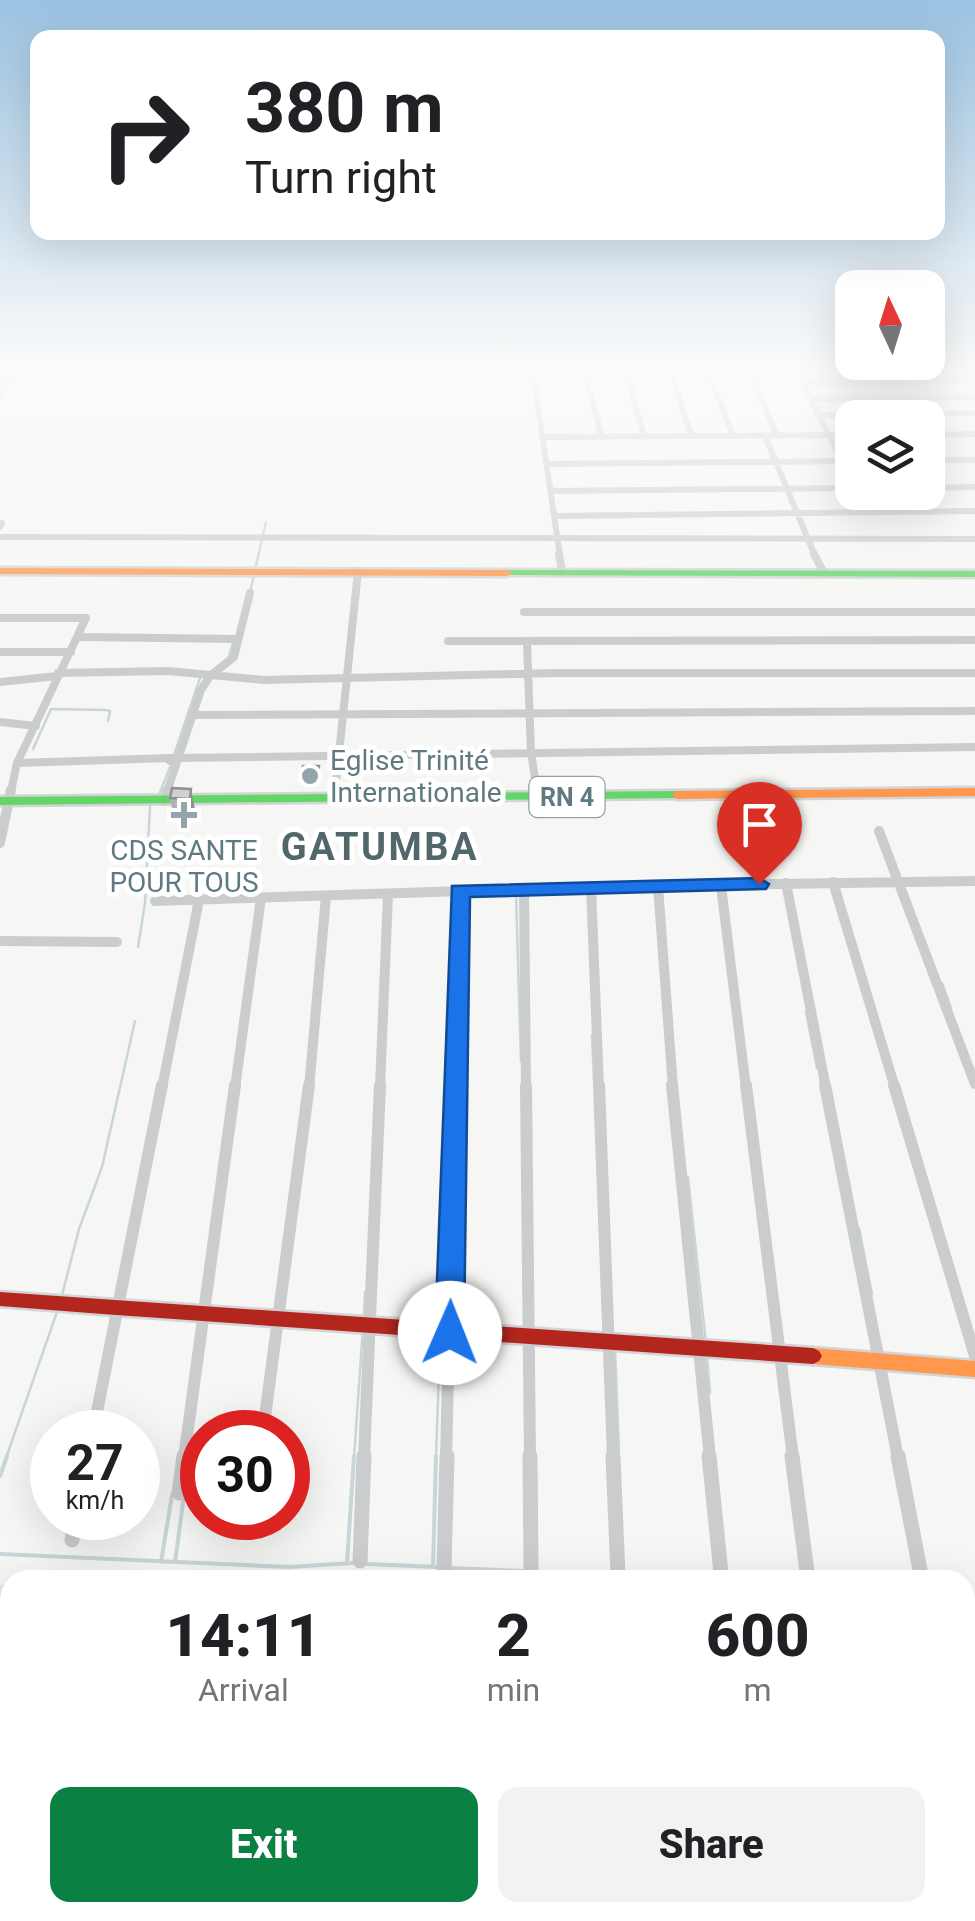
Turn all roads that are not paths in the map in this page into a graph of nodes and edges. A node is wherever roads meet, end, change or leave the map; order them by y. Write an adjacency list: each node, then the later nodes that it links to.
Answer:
1 (546, 457): 7 (street)
2 (773, 457): 5 (street)
3 (945, 460): 4 (street)
4 (975, 460)
5 (774, 461): 6 (street); 7 (street); 9 (street)
6 (835, 461)
7 (547, 464): 12 (street)
8 (975, 487): 11 (street)
9 (786, 488): 10 (street); 12 (street); 14 (street)
10 (835, 488)
11 (945, 488)
12 (550, 491): 15 (street)
13 (975, 512): 14 (street)
14 (797, 513): 15 (street); 17 (street)
15 (554, 516): 19 (street)
16 (0, 538): 19 (street)
17 (806, 539): 18 (street); 19 (street); 23 (street)
18 (975, 539)
19 (557, 540): 22 (street)
20 (0, 571): 21 (street)
21 (358, 571): 22 (street); 40 (street)
22 (562, 572): 23 (street)
23 (824, 573): 24 (street)
24 (975, 574)
25 (250, 593): 30 (street)
26 (524, 612): 27 (street)
27 (975, 612)
28 (0, 618): 29 (street)
29 (80, 637): 30 (street); 35 (street)
30 (234, 639): 39 (street)
31 (975, 640): 33 (street)
32 (448, 642): 33 (street)
33 (527, 643): 38 (street)
34 (0, 652): 35 (street)
35 (71, 652): 37 (street)
36 (975, 673): 38 (street)
37 (58, 674): 39 (street); 41 (street); 47 (street)
38 (528, 674): 40 (street); 43 (street)
39 (204, 676): 40 (street); 45 (street)
40 (346, 679): 44 (street)
41 (0, 682)
42 (975, 712): 43 (street)
43 (531, 713): 44 (street); 49 (street)
44 (344, 714): 45 (street); 50 (street)
45 (192, 715): 51 (street)
46 (0, 722): 47 (street)
47 (36, 726): 52 (street)
48 (975, 747): 49 (street)
49 (532, 752): 50 (street); 54 (street)
50 (341, 757): 51 (street); 55 (street)
51 (175, 760): 52 (street); 57 (street)
52 (17, 763): 56 (street)
53 (975, 792): 54 (street, RN 4)
54 (538, 797): 55 (street, RN 4)
55 (334, 799): 57 (street, RN 4)
56 (4, 801): 57 (street, RN 4); 59 (street)
57 (164, 801)
58 (879, 830): 63 (street)
59 (0, 843)
60 (975, 880): 63 (street)
61 (833, 882): 62 (street); 63 (street); 87 (street)
62 (786, 883): 65 (street); 88 (street)
63 (896, 883): 76 (street)
64 (658, 886): 65 (street); 66 (street); 85 (street)
65 (721, 886): 86 (street)
66 (591, 887): 67 (street); 84 (street)
67 (524, 889): 68 (street); 83 (street)
68 (459, 891): 69 (street); 82 (street)
69 (388, 894): 70 (street); 81 (street)
70 (326, 896): 71 (street); 80 (street)
71 (262, 898): 72 (street); 79 (street)
72 (199, 900): 73 (street); 78 (street)
73 (154, 901)
74 (0, 941): 75 (street)
75 (117, 942)
76 (975, 1084)
77 (0, 1299): 78 (street)
78 (118, 1309): 79 (street); 90 (street)
79 (204, 1316): 80 (street); 92 (street)
80 (280, 1320): 81 (street); 91 (street)
81 (368, 1322): 82 (street); 93 (street)
82 (450, 1333): 83 (street); 94 (street)
83 (528, 1338): 84 (street); 95 (street)
84 (609, 1343): 85 (street); 96 (street)
85 (700, 1347): 86 (street); 97 (street)
86 (781, 1353): 88 (street); 98 (street)
87 (975, 1356)
88 (880, 1362): 89 (street); 99 (street)
89 (975, 1369)
90 (97, 1410)
91 (266, 1410)
92 (179, 1493)
93 (360, 1561)
94 (444, 1569)
95 (531, 1569)
96 (618, 1570)
97 (721, 1570)
98 (807, 1570)
99 (920, 1570)

